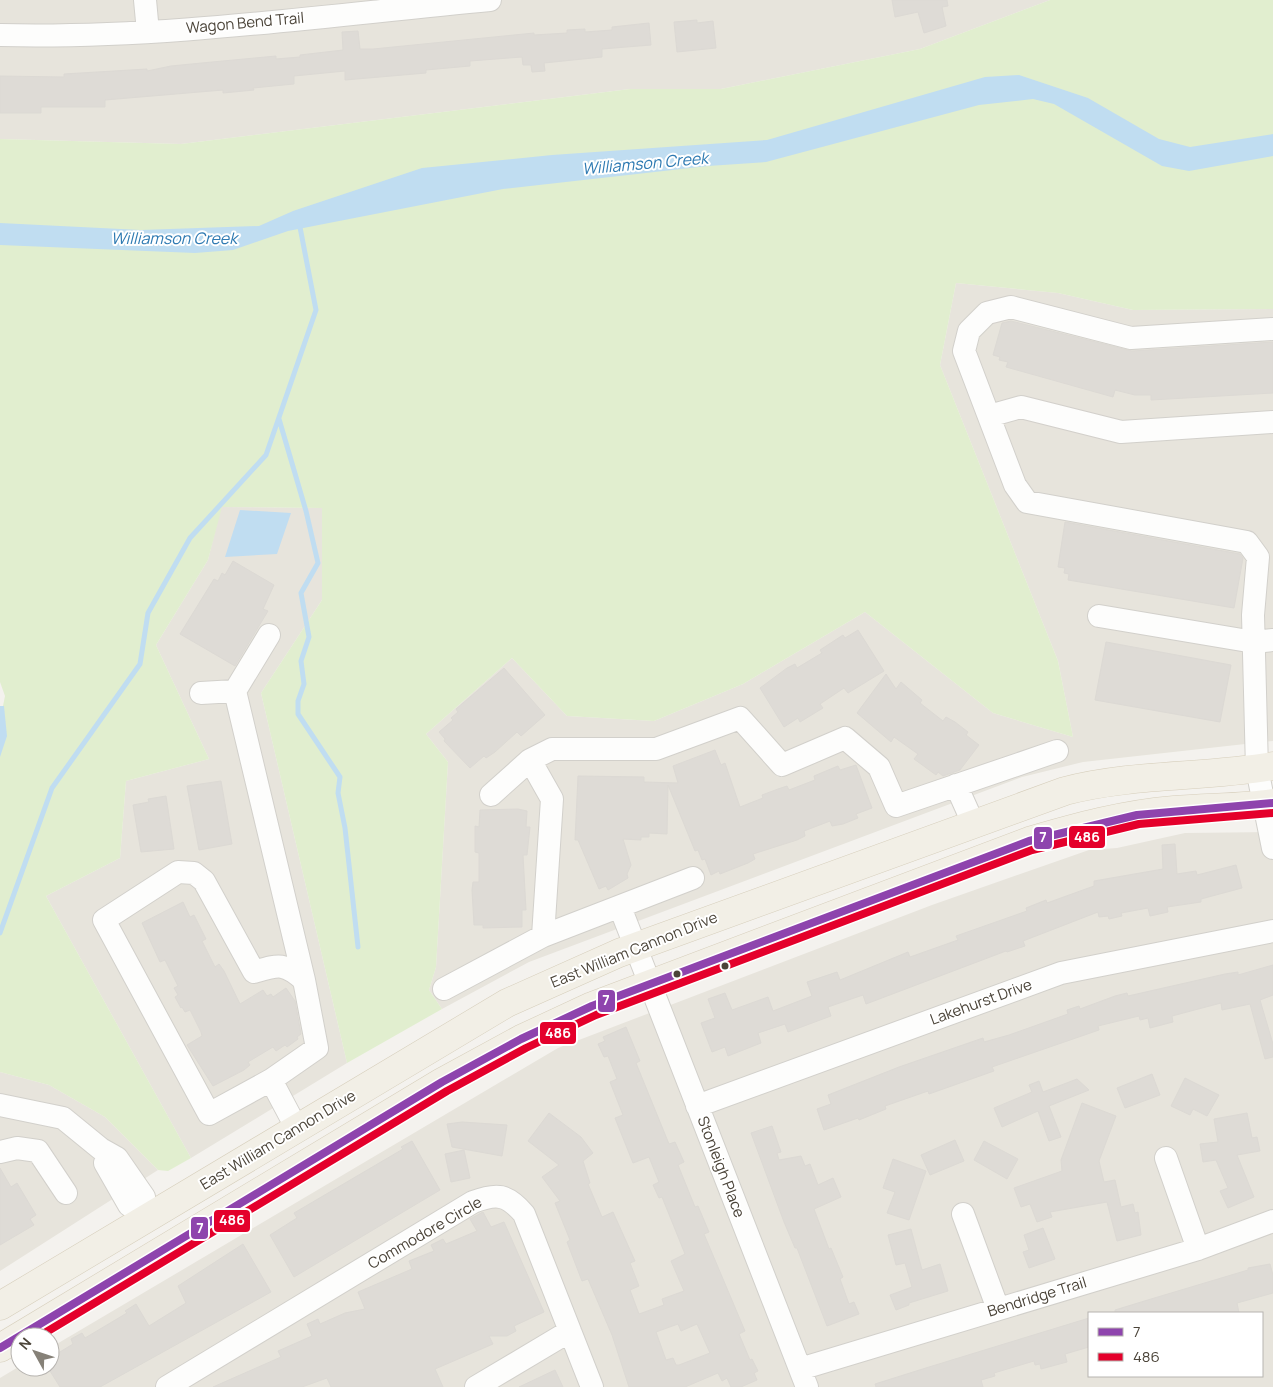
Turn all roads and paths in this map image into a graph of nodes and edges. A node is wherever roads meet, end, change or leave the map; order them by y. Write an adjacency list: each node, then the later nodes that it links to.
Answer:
1 (145, 0): 3 (street)
2 (490, 0): 3 (street, Wagon Bend Trail)
3 (148, 32): 4 (street, Wagon Bend Trail)
4 (0, 35)
5 (1273, 329): 6 (street)
6 (989, 416): 7 (street); 10 (street)
7 (1273, 422)
8 (1099, 616): 10 (street)
9 (269, 635): 11 (street)
10 (1263, 641): 15 (street)
11 (235, 691): 12 (street); 26 (street)
12 (201, 693)
13 (1057, 751): 16 (street)
14 (530, 760): 16 (street); 17 (street); 24 (street)
15 (1265, 767): 18 (street); 19 (main road, East William Cannon Drive)
16 (956, 785): 19 (street)
17 (490, 795)
18 (1268, 804): 20 (street); 27 (main road)
19 (973, 823): 25 (main road, East William Cannon Drive)
20 (1273, 848)
21 (693, 878): 22 (street)
22 (620, 907): 24 (street); 25 (street, Stonleigh Place)
23 (1273, 931): 31 (street, Lakehurst Drive)
24 (543, 936): 28 (street)
25 (636, 947): 27 (street, Stonleigh Place); 32 (main road, East William Cannon Drive)
26 (304, 980): 29 (street); 29 (street)
27 (650, 985): 31 (street, Stonleigh Place); 39 (main road)
28 (444, 989)
29 (271, 1080): 32 (street)
30 (0, 1105): 37 (street)
31 (697, 1106): 45 (street, Stonleigh Place)
32 (297, 1129): 37 (main road, East William Cannon Drive)
33 (0, 1152): 35 (street)
34 (1166, 1158): 40 (street)
35 (66, 1193)
36 (963, 1214): 42 (street)
37 (147, 1217): 39 (main road); 41 (main road, East William Cannon Drive)
38 (1273, 1221): 40 (street, Bendridge Trail)
39 (168, 1247): 44 (main road)
40 (1198, 1248): 42 (street, Bendridge Trail)
41 (0, 1306)
42 (998, 1309): 45 (street, Bendridge Trail)
43 (570, 1331): 46 (street, Commodore Circle); 47 (street); 48 (street, Commodore Circle)
44 (0, 1348)
45 (804, 1378)
46 (167, 1387)
47 (476, 1387)
48 (592, 1387)

